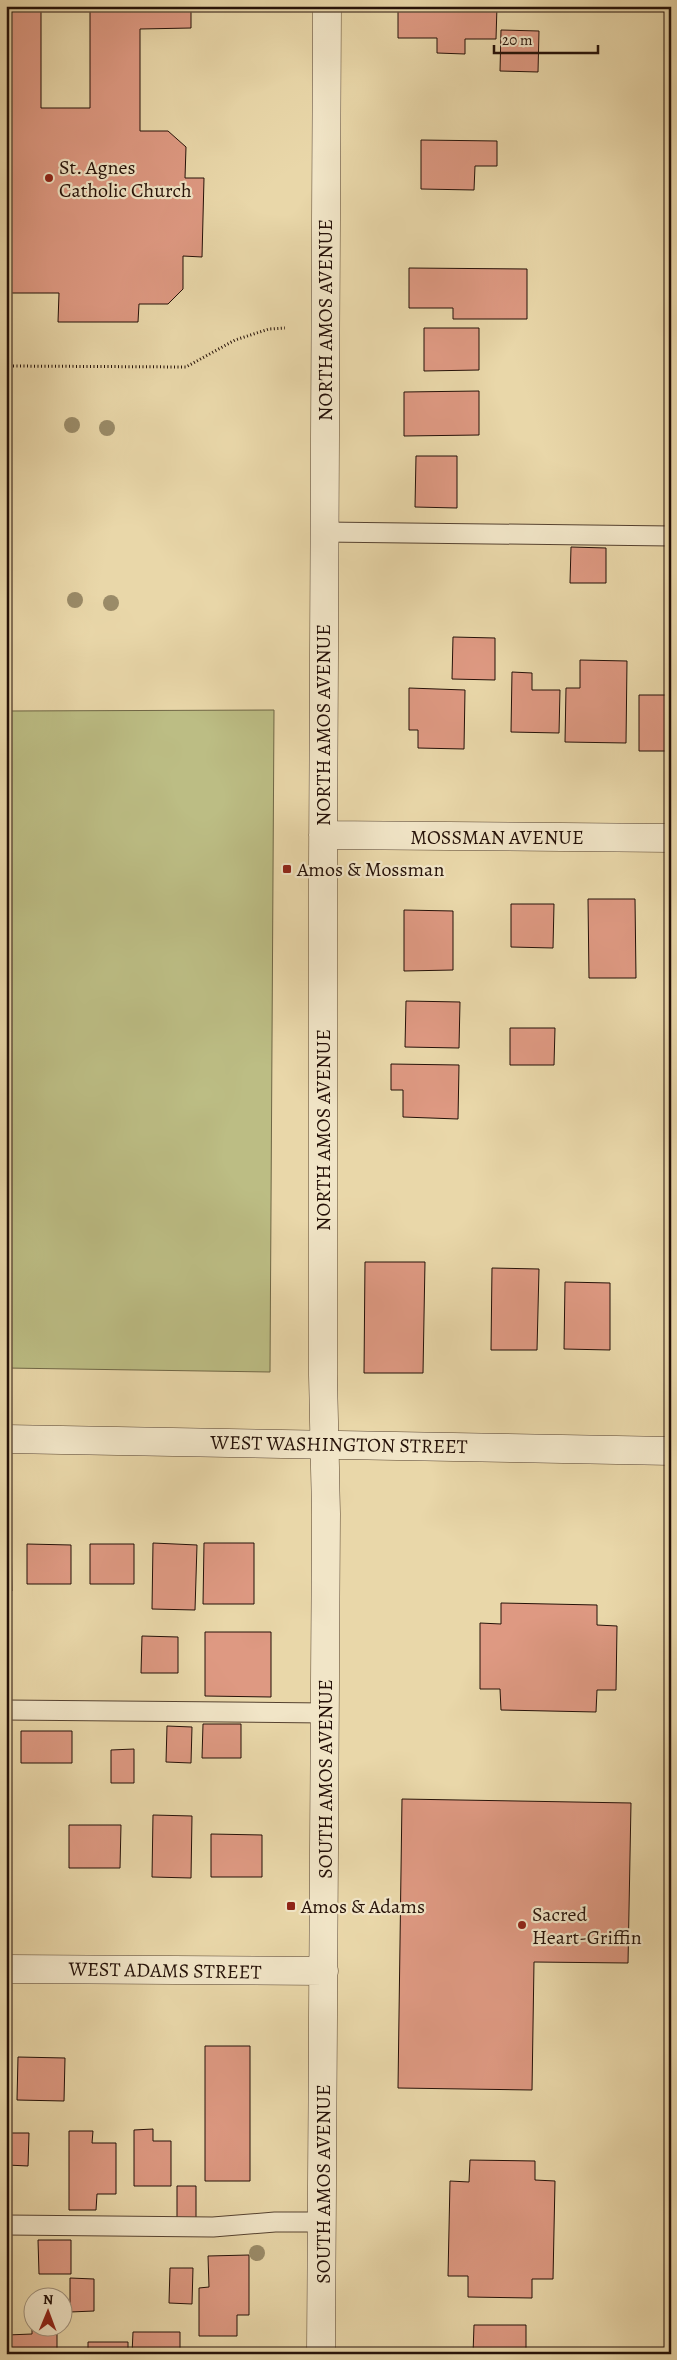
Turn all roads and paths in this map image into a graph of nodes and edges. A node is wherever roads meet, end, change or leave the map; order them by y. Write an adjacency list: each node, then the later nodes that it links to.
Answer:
1 (327, 6): 4 (street, NORTH AMOS AVENUE)
2 (285, 328): 3 (path)
3 (6, 366)
4 (324, 532): 5 (lane); 6 (street, NORTH AMOS AVENUE)
5 (671, 536)
6 (323, 835): 7 (street, MOSSMAN AVENUE); 9 (street, NORTH AMOS AVENUE)
7 (671, 838)
8 (6, 1440): 9 (street, WEST WASHINGTON STREET)
9 (324, 1443): 10 (street, WEST WASHINGTON STREET); 12 (street, SOUTH AMOS AVENUE)
10 (671, 1451)
11 (6, 1710): 12 (lane)
12 (325, 1713): 14 (street, SOUTH AMOS AVENUE)
13 (6, 1969): 14 (street, WEST ADAMS STREET)
14 (324, 1971): 15 (street, SOUTH AMOS AVENUE)
15 (323, 2222): 16 (lane); 17 (street, SOUTH AMOS AVENUE)
16 (6, 2225)
17 (321, 2354)

